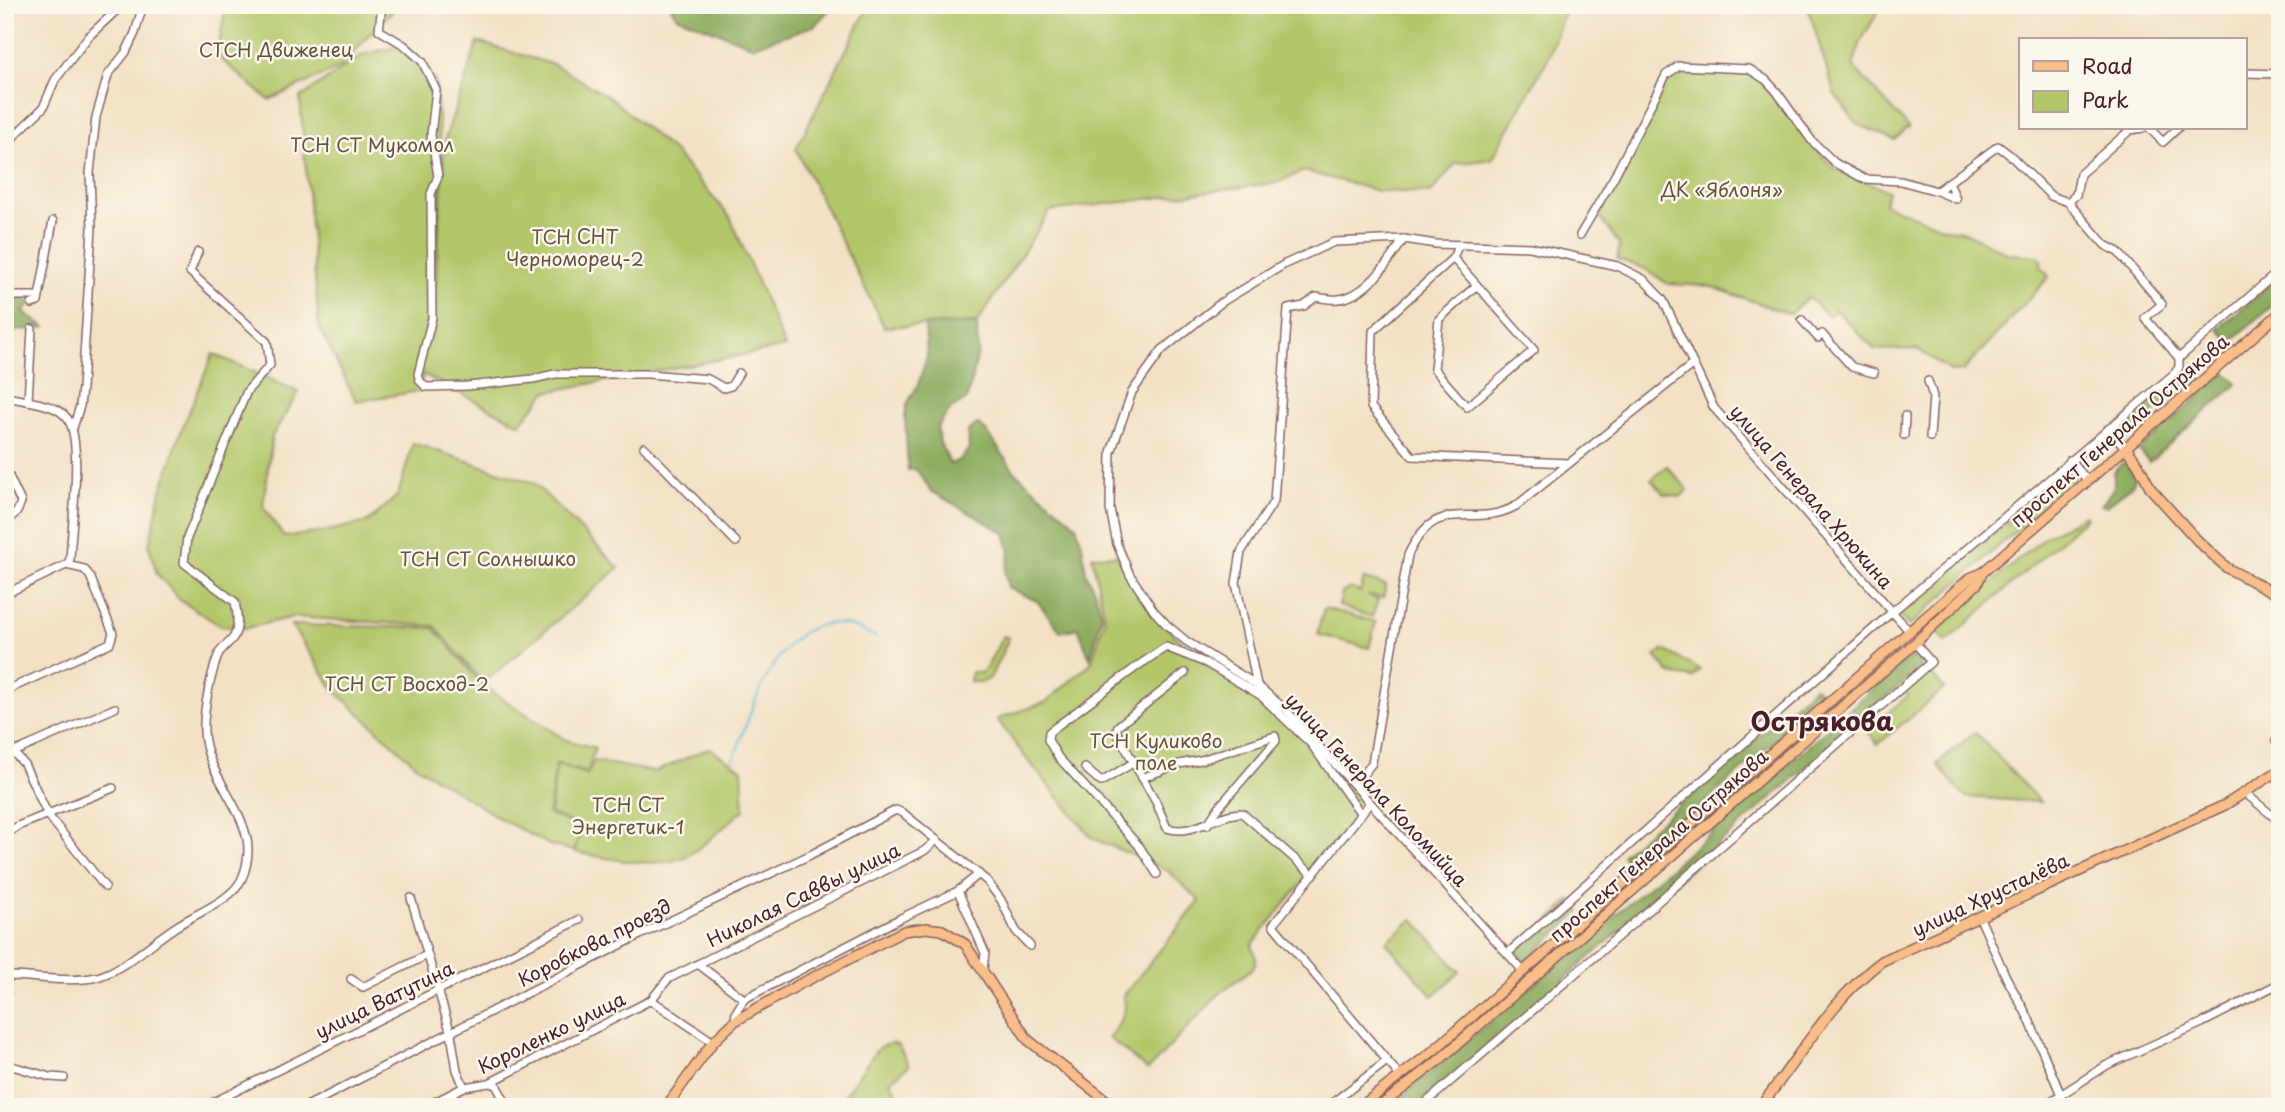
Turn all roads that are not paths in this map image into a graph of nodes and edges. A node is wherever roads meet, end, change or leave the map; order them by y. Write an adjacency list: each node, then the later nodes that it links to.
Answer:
1 (122, 5): 9 (street)
2 (143, 5): 36 (street)
3 (382, 5): 30 (street)
4 (2246, 73): 5 (street)
5 (2280, 74)
6 (2130, 130): 12 (street)
7 (2151, 130): 8 (street)
8 (2176, 130)
9 (5, 154)
10 (1949, 182): 11 (street); 11 (street); 12 (street)
11 (1937, 191): 14 (street)
12 (2068, 202): 28 (street)
13 (53, 221): 22 (street)
14 (1580, 235)
15 (1404, 239): 16 (street, улица Генерала Коломийца); 56 (street); 56 (street, улица Генерала Коломийца)
16 (1458, 246): 18 (street); 23 (street, улица Генерала Коломийца)
17 (198, 252): 91 (street)
18 (1453, 258): 20 (street); 43 (street)
19 (2280, 270): 28 (street)
20 (1477, 285): 20 (street)
21 (5, 296): 22 (street)
22 (38, 296): 24 (street)
23 (1663, 300): 29 (street, улица Генерала Хрюкина)
24 (32, 304)
25 (2280, 313): 41 (main road, проспект Генерала Острякова)
26 (1802, 320): 31 (street)
27 (32, 329): 34 (street)
28 (2179, 358): 37 (street)
29 (1693, 364): 43 (street); 52 (street, улица Генерала Хрюкина)
30 (739, 373)
31 (1874, 373)
32 (1928, 381): 39 (street)
33 (5, 397): 34 (street)
34 (28, 401): 36 (street)
35 (1905, 416): 38 (street)
36 (73, 428): 48 (street)
37 (2108, 429): 41 (street); 42 (street)
38 (1905, 435)
39 (1930, 437)
40 (644, 447): 47 (street)
41 (2126, 448): 45 (main road, проспект Генерала Острякова); 51 (main road)
42 (2070, 460): 45 (street); 52 (street)
43 (1569, 463): 66 (street)
44 (5, 468): 46 (street)
45 (2088, 481): 49 (main road, проспект Генерала Острякова)
46 (5, 522)
47 (736, 542)
48 (66, 565): 50 (street); 57 (street)
49 (1982, 573): 53 (main road, проспект Генерала Острякова); 54 (main road, проспект Генерала Острякова)
50 (5, 594)
51 (2280, 596)
52 (1892, 612): 53 (street, улица Генерала Хрюкина); 85 (street)
53 (1910, 632): 90 (main road, проспект Генерала Острякова)
54 (1915, 643): 120 (main road, проспект Генерала Острякова); 121 (street)
55 (1185, 673): 62 (street)
56 (1257, 685): 66 (street, улица Генерала Коломийца)
57 (5, 691)
58 (115, 708): 60 (street)
59 (5, 733): 60 (street)
60 (14, 753): 61 (street); 71 (street)
61 (5, 756)
62 (1133, 763): 63 (street); 65 (street)
63 (1085, 768)
64 (2280, 770): 68 (main road, улица Хрусталёва)
65 (1142, 778): 73 (street); 73 (street)
66 (1355, 785): 69 (street, улица Генерала Коломийца)
67 (113, 788): 71 (street)
68 (2245, 793): 72 (street); 82 (main road, улица Хрусталёва)
69 (1369, 804): 70 (street); 85 (street, улица Генерала Коломийца)
70 (1361, 814): 77 (street); 78 (street)
71 (48, 815): 74 (street); 79 (street)
72 (2280, 822)
73 (1207, 825): 78 (street)
74 (5, 835)
75 (937, 840): 76 (street); 87 (street, Николая Саввы улица); 100 (street, Коробкова проезд)
76 (979, 874): 80 (street); 84 (street)
77 (1157, 874)
78 (1313, 875): 102 (street)
79 (106, 887)
80 (958, 891): 88 (street); 97 (street)
81 (411, 898): 86 (street)
82 (1980, 918): 109 (street); 110 (main road, улица Хрусталёва)
83 (579, 920): 95 (street, улица Ватутина)
84 (1030, 946)
85 (1508, 953): 90 (street, улица Генерала Коломийца)
86 (427, 955): 92 (street); 95 (street)
87 (698, 964): 89 (street, Николая Саввы улица); 97 (street)
88 (983, 969): 99 (main road); 117 (main road)
89 (681, 972): 98 (street, Короленко улица)
90 (1524, 972): 104 (main road, проспект Генерала Острякова)
91 (5, 979)
92 (351, 979)
93 (2280, 983): 109 (street)
94 (5, 987): 96 (street)
95 (439, 991): 100 (street); 111 (street, улица Ватутина)
96 (5, 996)
97 (744, 999): 99 (street)
98 (651, 1000): 101 (street, Короленко улица); 106 (street, Короленко улица)
99 (735, 1021): 101 (main road)
100 (451, 1034): 107 (street); 112 (street, Коробкова проезд)
101 (713, 1042): 116 (main road)
102 (1387, 1061): 104 (street); 118 (street)
103 (5, 1064): 105 (street)
104 (1400, 1076): 119 (main road, проспект Генерала Острякова)
105 (64, 1078)
106 (489, 1083): 107 (street, Короленко улица); 115 (street)
107 (464, 1087): 108 (street, Короленко улица)
108 (451, 1094): 113 (street, Короленко улица); 114 (street)
109 (2060, 1095): 123 (street)
110 (1763, 1103): 122 (main road)
111 (204, 1107)
112 (305, 1107)
113 (425, 1107)
114 (457, 1107)
115 (508, 1107)
116 (666, 1107)
117 (1115, 1107)
118 (1327, 1107)
119 (1360, 1107)
120 (1379, 1107)
121 (1421, 1107)
122 (1778, 1107)
123 (2042, 1107)

